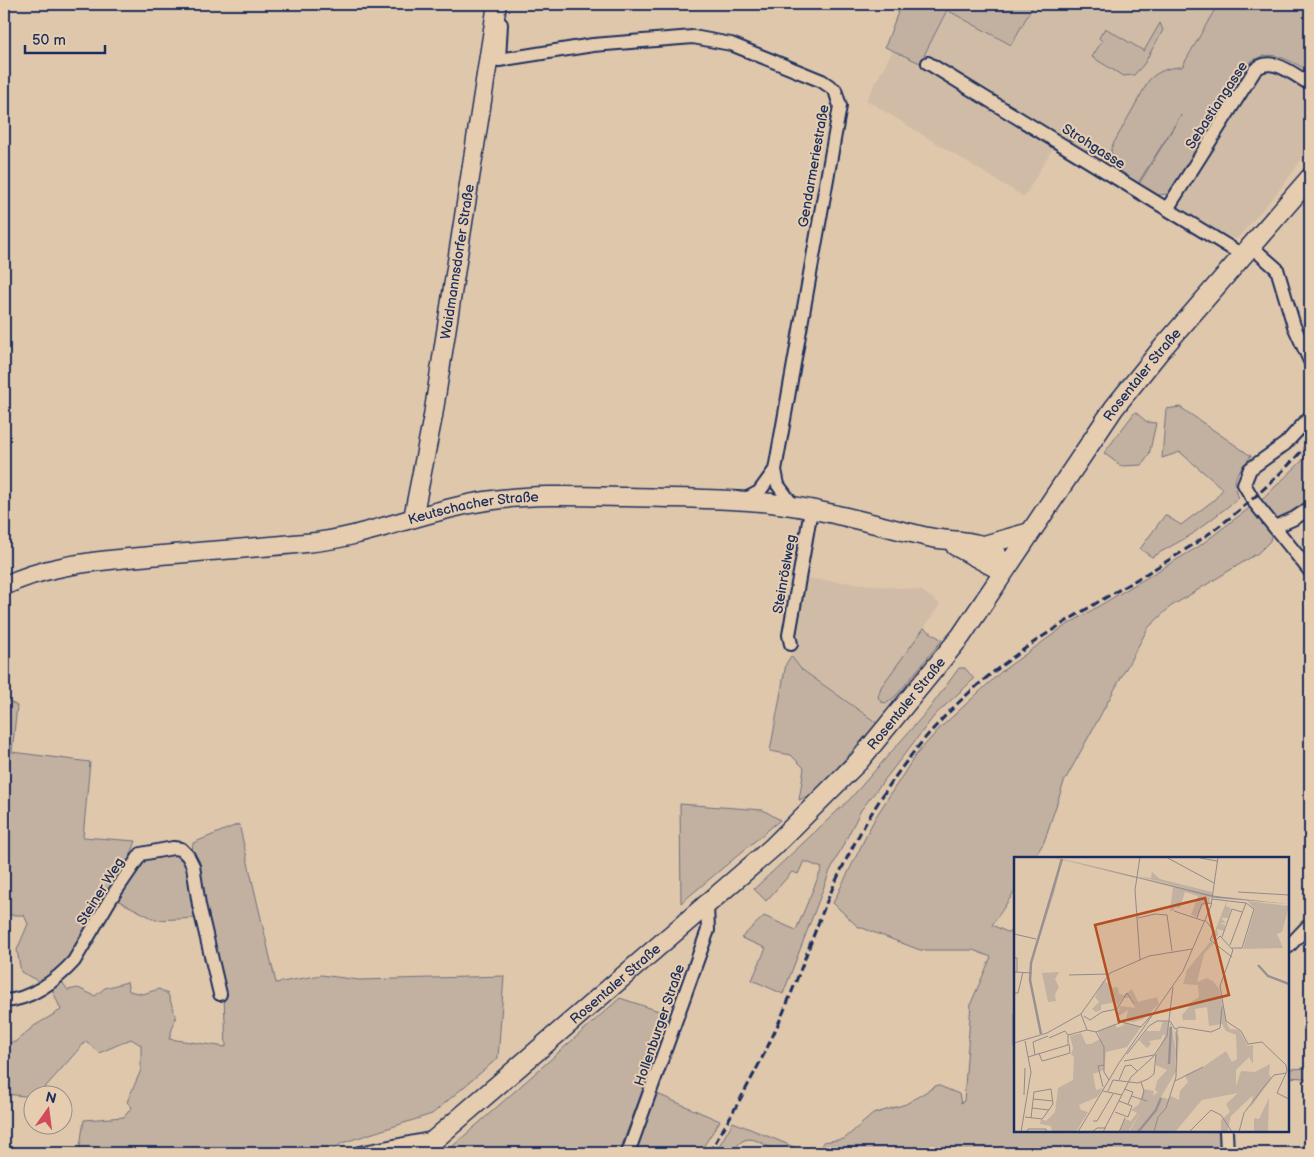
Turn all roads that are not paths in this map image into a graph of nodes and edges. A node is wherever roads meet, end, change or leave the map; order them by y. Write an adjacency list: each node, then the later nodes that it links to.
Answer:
1 (497, 4): 15 (main road, Waidmannsdorfer Straße)
2 (502, 4): 10 (street, Gendarmeriestraße)
3 (928, 63): 6 (street, Strohgasse)
4 (1310, 84): 6 (street, Sebastiangasse)
5 (1310, 178): 7 (main road, Rosentaler Straße)
6 (1167, 209): 7 (street, Strohgasse)
7 (1248, 252): 8 (street, Strohgasse); 17 (main road, Rosentaler Straße)
8 (1310, 361)
9 (1310, 418): 16 (street)
10 (774, 477): 11 (street); 12 (street, Gendarmeriestraße); 14 (street)
11 (742, 501): 12 (main road, Keutschacher Straße); 15 (main road, Keutschacher Straße)
12 (772, 504): 14 (main road, Keutschacher Straße)
13 (1310, 508): 16 (street)
14 (803, 509): 18 (main road, Keutschacher Straße); 23 (street, Steinröslweg)
15 (414, 518): 22 (main road, Keutschacher Straße)
16 (1275, 527): 20 (street)
17 (1030, 532): 19 (main road); 21 (main road, Rosentaler Straße)
18 (946, 542): 19 (main road); 21 (main road)
19 (984, 545): 21 (main road)
20 (1310, 571)
21 (1003, 572): 24 (main road, Rosentaler Straße)
22 (8, 581)
23 (791, 644)
24 (707, 906): 30 (main road, Rosentaler Straße); 33 (street, Hollenburger Straße)
25 (1310, 924): 26 (street)
26 (1289, 946)
27 (220, 994): 28 (street, Steiner Weg)
28 (4, 1001)
29 (1226, 1133): 34 (street); 35 (street)
30 (437, 1138): 31 (street); 32 (main road, Rosentaler Straße)
31 (359, 1153)
32 (419, 1153)
33 (628, 1153)
34 (1222, 1153)
35 (1227, 1153)

